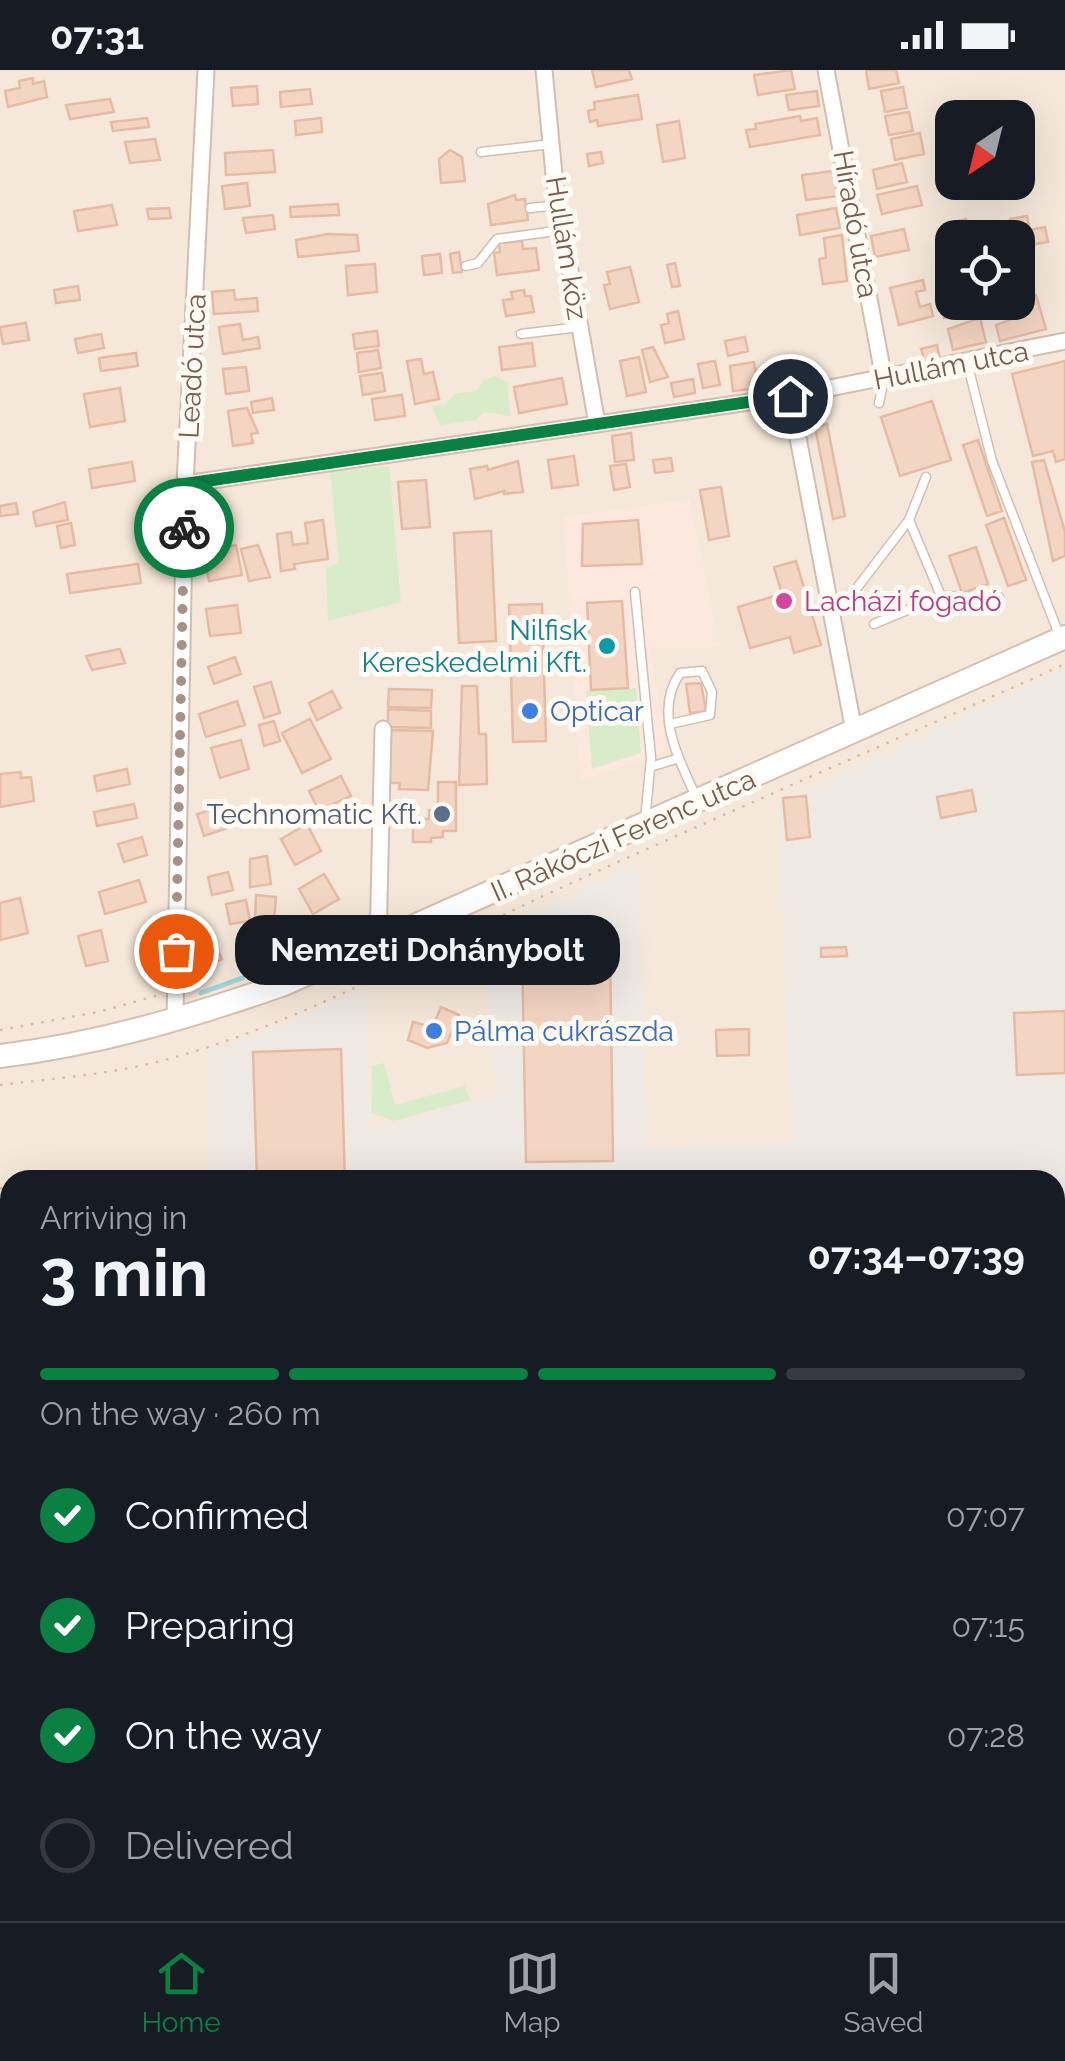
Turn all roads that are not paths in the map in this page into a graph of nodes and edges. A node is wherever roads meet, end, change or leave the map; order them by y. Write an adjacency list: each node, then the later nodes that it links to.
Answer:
1 (206, 70): 19 (street, Leadó utca)
2 (544, 70): 4 (street, Hullám köz)
3 (826, 70): 14 (street, Híradó utca)
4 (552, 144): 5 (lane); 6 (street, Hullám köz)
5 (481, 152)
6 (559, 206): 7 (lane); 8 (street, Hullám köz)
7 (530, 208)
8 (563, 230): 9 (lane); 10 (street, Hullám köz)
9 (466, 266)
10 (580, 327): 11 (lane); 17 (street, Hullám köz)
11 (522, 334)
12 (1065, 342): 13 (street, Hullám utca)
13 (968, 362): 14 (street, Hullám utca); 26 (lane)
14 (884, 379): 15 (street, Hullám utca); 16 (lane)
15 (790, 396): 17 (street, Hullám utca); 24 (street)
16 (880, 403)
17 (597, 424): 19 (street, Hullám utca)
18 (926, 477): 20 (lane)
19 (185, 484): 35 (street, Leadó utca)
20 (908, 520): 22 (lane); 24 (lane)
21 (635, 592): 31 (lane)
22 (941, 596): 23 (lane); 25 (lane)
23 (998, 596)
24 (833, 612): 29 (street)
25 (874, 624)
26 (1063, 638): 29 (main road, II. Rákóczi Ferenc utca)
27 (670, 724): 27 (lane); 30 (lane)
28 (382, 729): 34 (street)
29 (854, 732): 32 (main road, II. Rákóczi Ferenc utca)
30 (679, 758): 31 (lane); 32 (lane)
31 (650, 767): 33 (lane)
32 (698, 801): 33 (main road, II. Rákóczi Ferenc utca)
33 (644, 826): 34 (main road, II. Rákóczi Ferenc utca)
34 (378, 944): 35 (main road, II. Rákóczi Ferenc utca)
35 (175, 1021): 36 (main road, II. Rákóczi Ferenc utca)
36 (0, 1056)

